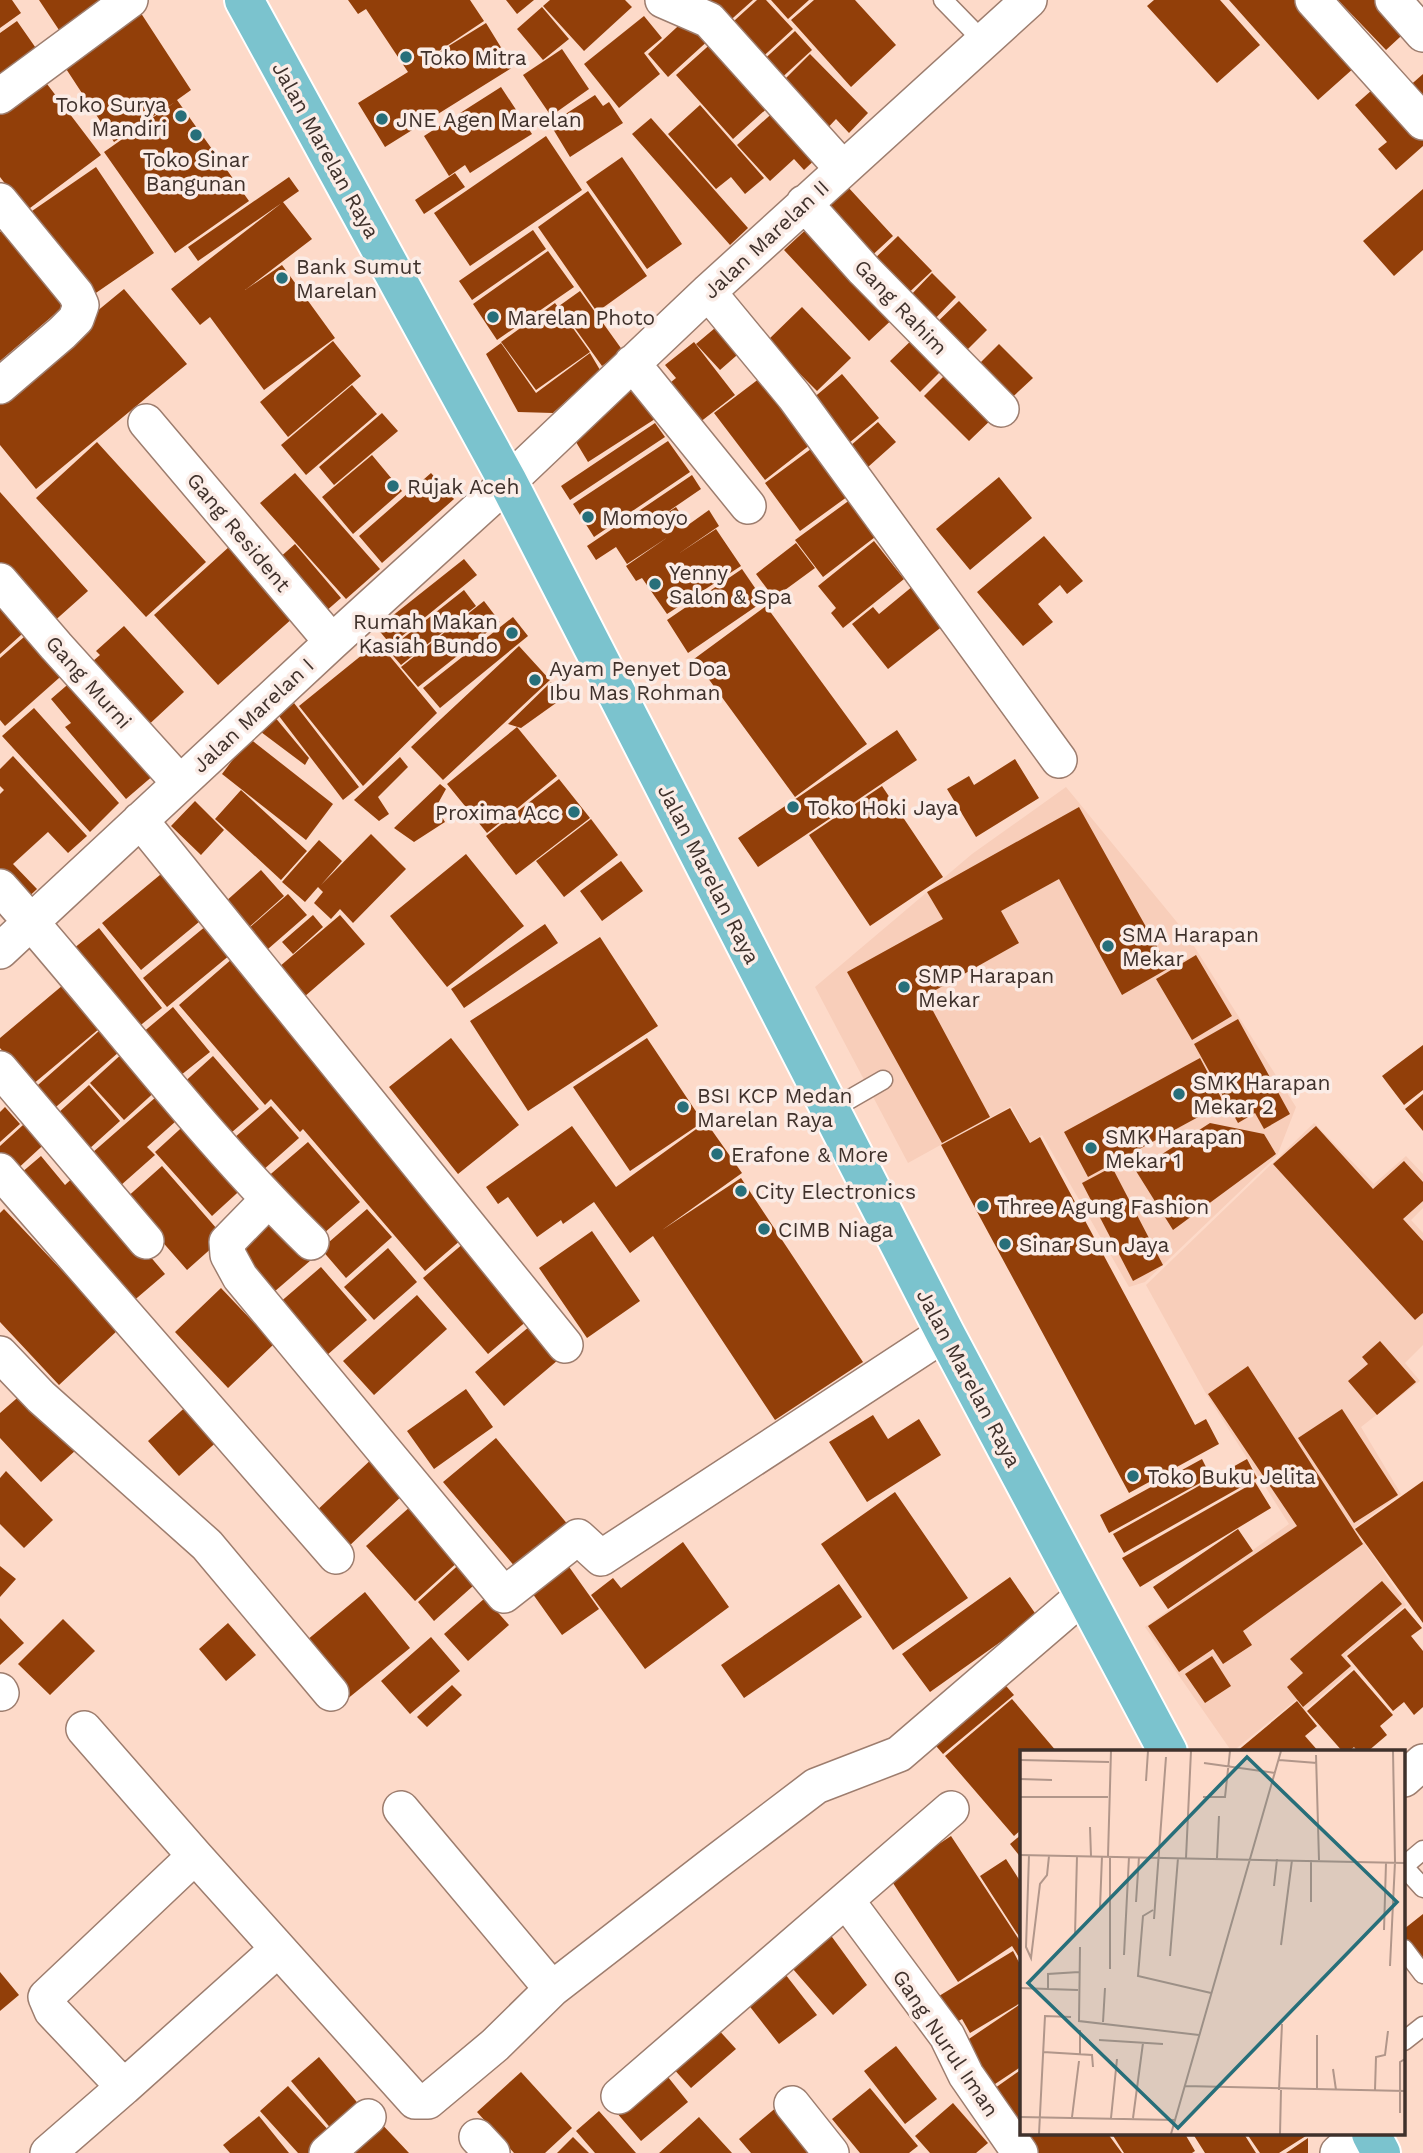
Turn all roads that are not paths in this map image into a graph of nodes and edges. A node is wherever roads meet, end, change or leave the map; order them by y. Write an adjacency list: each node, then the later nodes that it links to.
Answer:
1 (130, 0): 10 (street)
2 (244, 0): 20 (main road, Jalan Marelan Raya)
3 (663, 0): 12 (street)
4 (943, 0): 9 (lane)
5 (1029, 0): 9 (street, Jalan Marelan II)
6 (1313, 0): 11 (street)
7 (1393, 0): 8 (street)
8 (1423, 34)
9 (983, 41): 12 (street, Jalan Marelan II)
10 (0, 96)
11 (1423, 122)
12 (842, 168): 14 (street, Jalan Marelan II)
13 (0, 201): 17 (street)
14 (804, 203): 15 (street, Jalan Marelan II); 18 (street, Gang Rahim)
15 (708, 292): 16 (street, Jalan Marelan II); 24 (street)
16 (632, 363): 20 (street, Jalan Marelan II); 21 (street)
17 (0, 386)
18 (1001, 409)
19 (146, 422): 23 (street, Gang Resident)
20 (508, 482): 23 (street, Jalan Marelan I); 32 (main road, Jalan Marelan Raya)
21 (748, 506)
22 (0, 581): 25 (street, Gang Murni)
23 (332, 642): 25 (street, Jalan Marelan I)
24 (1059, 760)
25 (180, 783): 26 (street, Jalan Marelan I)
26 (140, 820): 28 (street, Jalan Marelan I); 38 (street)
27 (0, 887): 28 (street)
28 (31, 922): 29 (street, Jalan Marelan I); 34 (street)
29 (0, 951)
30 (0, 1069): 35 (street)
31 (883, 1080): 32 (lane)
32 (831, 1110): 37 (main road, Jalan Marelan Raya)
33 (0, 1171): 40 (street)
34 (268, 1200): 36 (street); 37 (street)
35 (146, 1241)
36 (311, 1242)
37 (945, 1333): 41 (main road, Jalan Marelan Raya)
38 (565, 1345)
39 (0, 1354): 42 (street)
40 (335, 1556)
41 (1084, 1595): 44 (main road, Jalan Marelan Raya); 58 (street)
42 (331, 1693)
43 (84, 1729): 50 (street)
44 (1167, 1750)
45 (1423, 1762): 46 (street)
46 (1406, 1777)
47 (401, 1809): 58 (street)
48 (951, 1809): 54 (street)
49 (1423, 1850): 51 (lane)
50 (195, 1857): 55 (street); 61 (street)
51 (1406, 1865)
52 (1406, 1869): 53 (lane)
53 (1423, 1888)
54 (846, 1900): 62 (street); 70 (street, Gang Nurul Iman)
55 (278, 1949): 58 (street); 61 (street)
56 (1406, 1952): 57 (lane)
57 (1423, 1974)
58 (552, 1989)
59 (1423, 2026): 60 (lane)
60 (1406, 2039)
61 (124, 2087): 67 (street)
62 (619, 2096)
63 (792, 2104): 69 (street)
64 (368, 2117): 68 (street)
65 (1357, 2136): 71 (street)
66 (1372, 2136): 72 (main road)
67 (48, 2153)
68 (327, 2153)
69 (831, 2153)
70 (1020, 2153)
71 (1338, 2153)
72 (1381, 2153)

